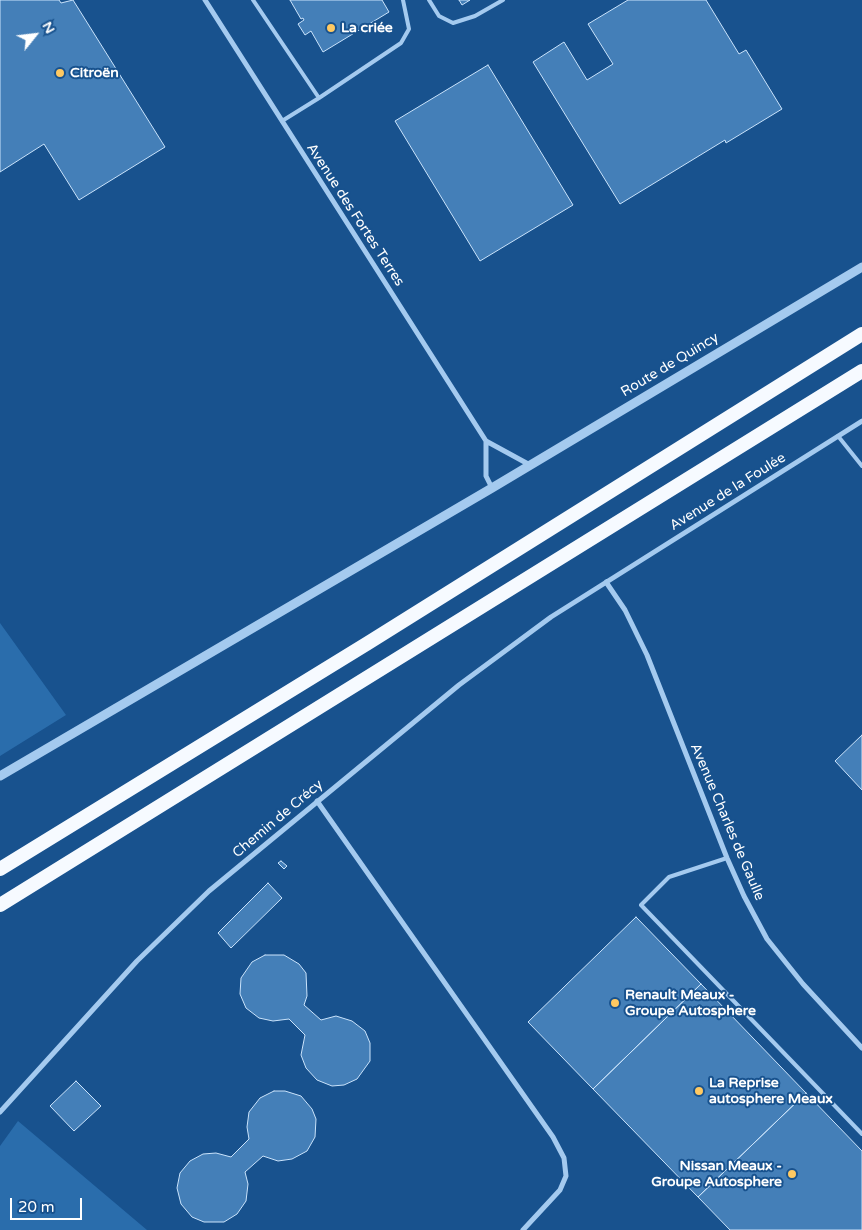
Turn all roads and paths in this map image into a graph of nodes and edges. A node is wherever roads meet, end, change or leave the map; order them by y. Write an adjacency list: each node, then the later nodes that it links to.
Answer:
1 (205, 0): 7 (street, Avenue des Fortes Terres)
2 (253, 0): 6 (lane)
3 (403, 0): 6 (lane)
4 (429, 0): 5 (lane)
5 (503, 0)
6 (319, 98): 7 (lane)
7 (282, 122): 13 (street, Avenue des Fortes Terres)
8 (862, 267): 14 (street, Route de Quincy)
9 (862, 334): 21 (highway)
10 (862, 371): 22 (highway)
11 (862, 421): 12 (street, Avenue de la Foulée)
12 (838, 436): 15 (lane); 17 (street, Avenue de la Foulée)
13 (486, 441): 14 (street, Avenue des Fortes Terres); 16 (street)
14 (530, 465): 16 (street, Route de Quincy)
15 (862, 466)
16 (492, 488): 18 (street, Route de Quincy)
17 (606, 582): 19 (street, Chemin de Crécy); 20 (street, Avenue Charles de Gaulle)
18 (0, 776)
19 (316, 801): 24 (street, Chemin de Crécy); 26 (street)
20 (727, 858): 23 (street, Avenue Charles de Gaulle); 25 (lane)
21 (0, 869)
22 (0, 905)
23 (862, 1048)
24 (0, 1112)
25 (862, 1134)
26 (523, 1230)

